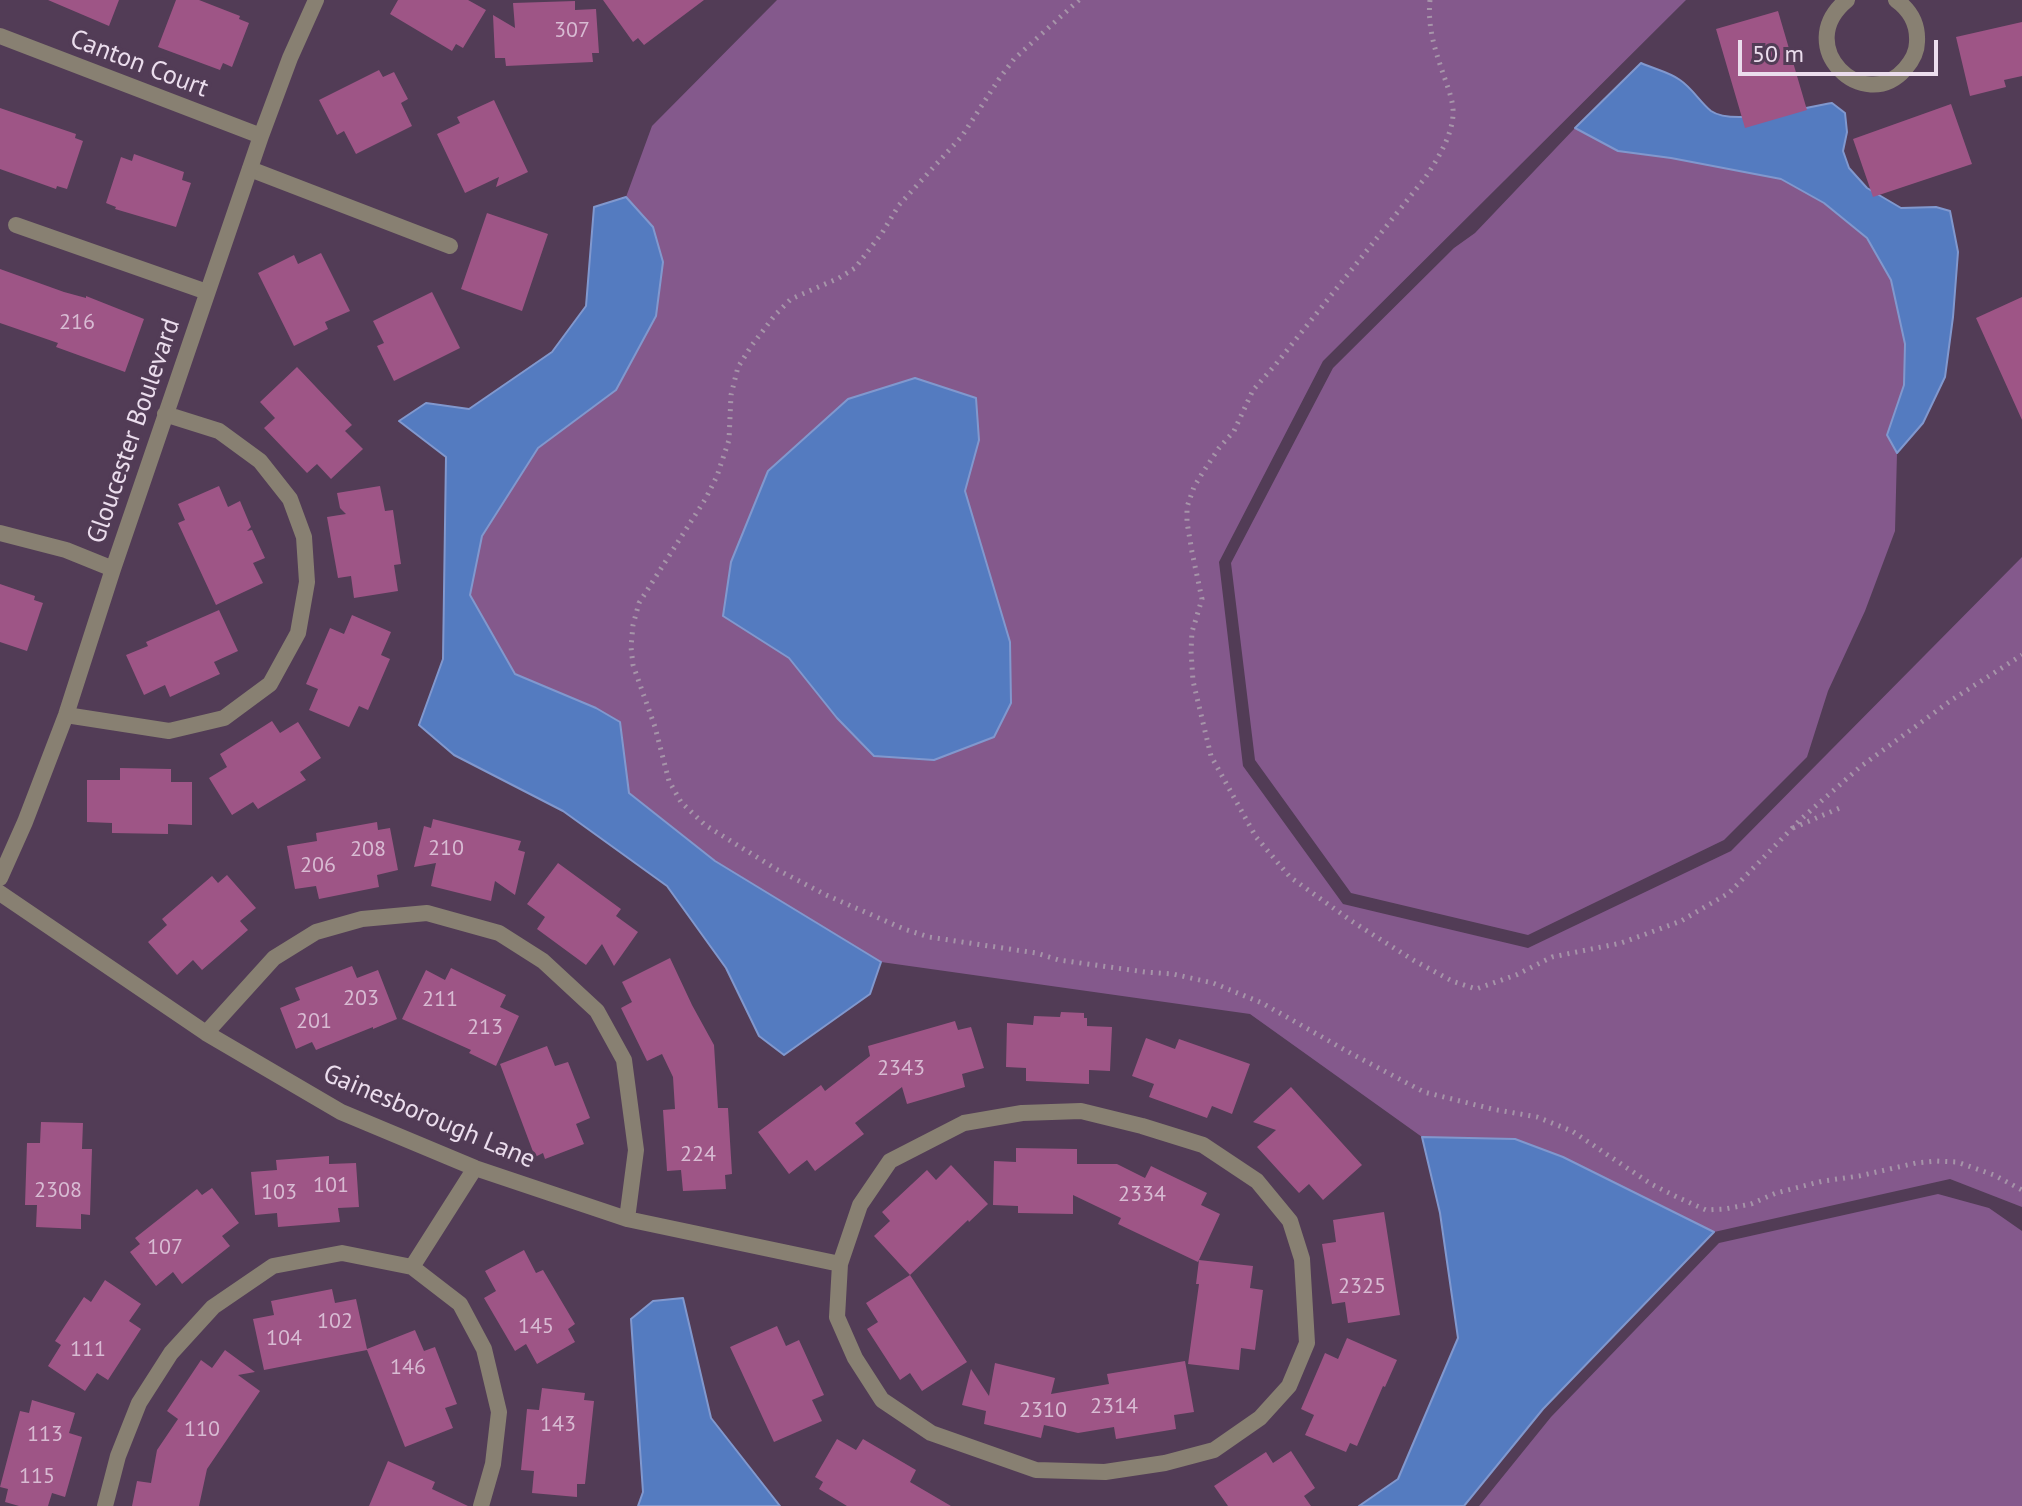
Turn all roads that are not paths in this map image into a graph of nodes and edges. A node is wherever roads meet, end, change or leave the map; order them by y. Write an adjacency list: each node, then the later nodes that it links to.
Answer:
1 (316, 0): 5 (street, Gloucester Boulevard)
2 (1847, 0): 3 (street)
3 (1903, 2)
4 (0, 36): 5 (street, Canton Court)
5 (261, 136): 6 (street, Gloucester Boulevard)
6 (250, 169): 8 (street); 9 (street, Gloucester Boulevard)
7 (16, 225): 9 (street)
8 (450, 246)
9 (207, 292): 10 (street, Gloucester Boulevard)
10 (165, 414): 12 (street, Gloucester Boulevard); 13 (street)
11 (0, 533): 12 (street)
12 (113, 569): 13 (street, Gloucester Boulevard)
13 (66, 715): 14 (street, Gloucester Boulevard)
14 (0, 878)
15 (0, 893): 16 (street, Gainesborough Lane)
16 (206, 1033): 17 (street, Gainesborough Lane); 18 (street)
17 (475, 1168): 18 (street, Gainesborough Lane); 20 (street)
18 (627, 1219): 19 (street, Gainesborough Lane)
19 (840, 1264): 19 (street)
20 (412, 1267): 21 (street); 22 (street)
21 (105, 1506)
22 (481, 1506)

